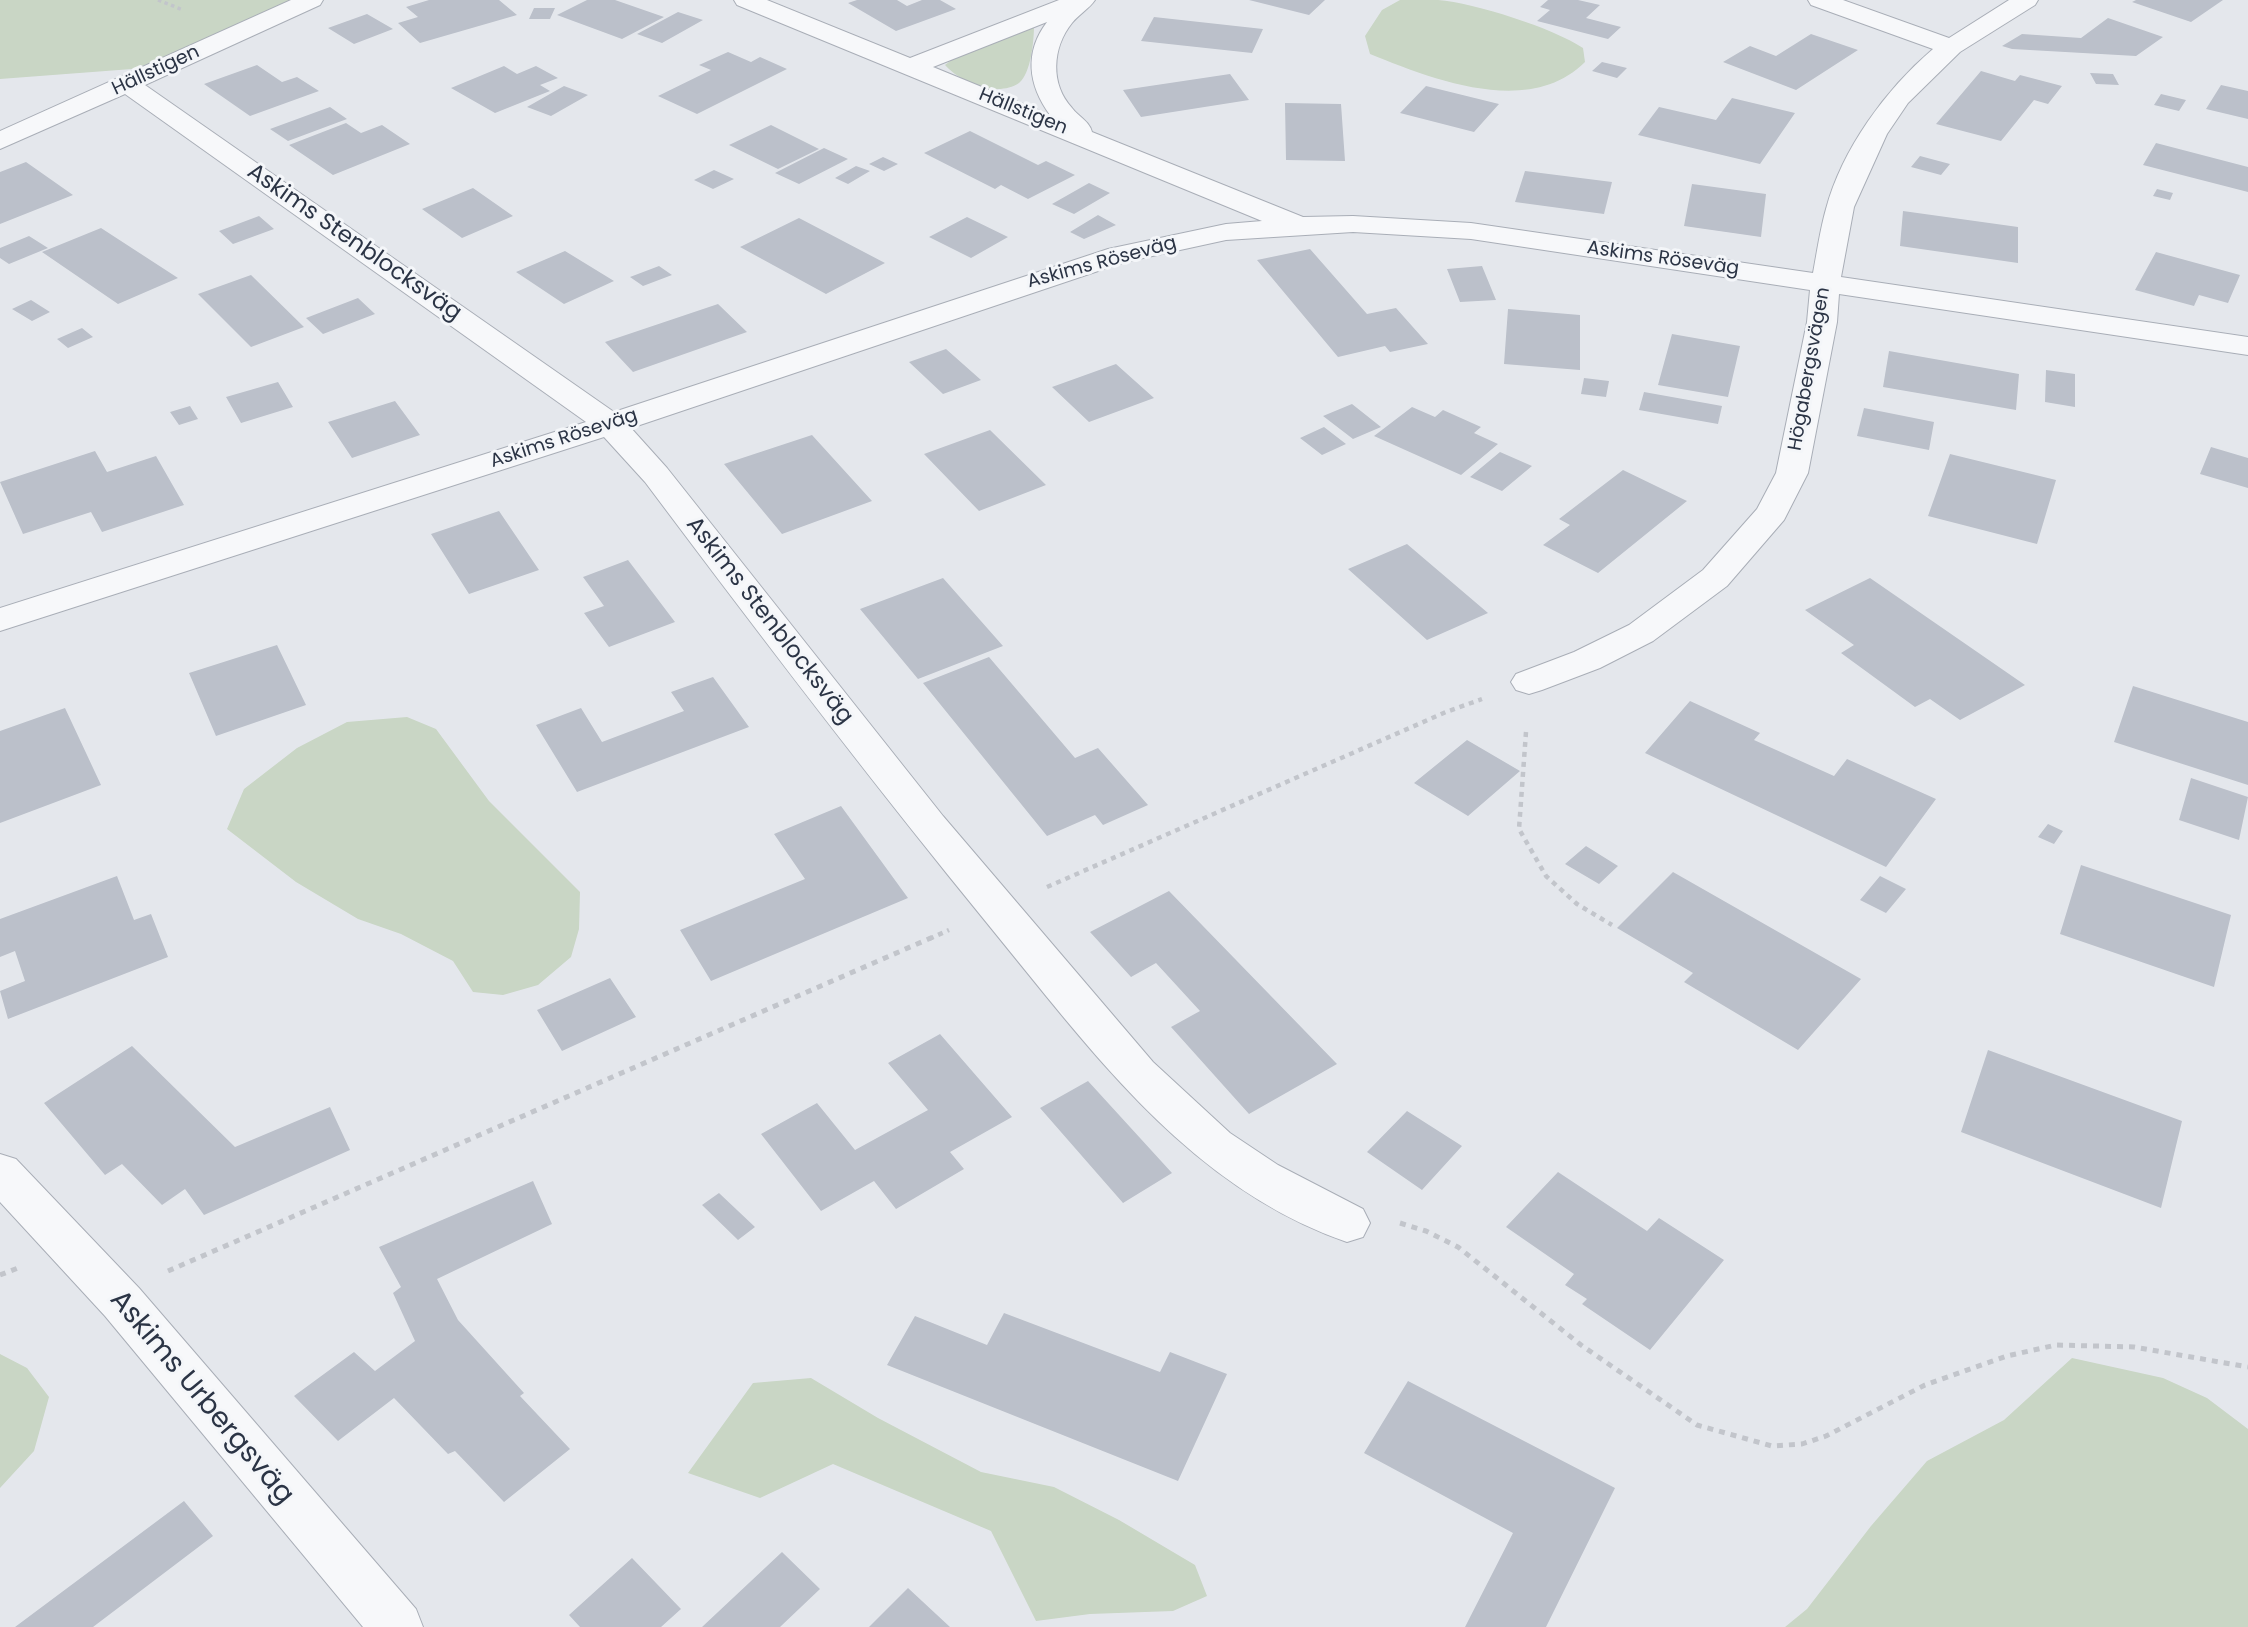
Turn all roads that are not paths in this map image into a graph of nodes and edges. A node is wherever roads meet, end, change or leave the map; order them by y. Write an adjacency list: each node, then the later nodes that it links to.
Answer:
1 (311, 0): 8 (street, Hällstigen)
2 (746, 0): 7 (street, Hällstigen)
3 (1082, 0): 7 (street); 10 (street)
4 (1820, 0): 6 (street)
5 (2026, 0): 6 (street, Högabergsvägen)
6 (1951, 47): 12 (street, Högabergsvägen)
7 (912, 66): 10 (street, Hällstigen)
8 (127, 85): 9 (street, Hällstigen); 14 (street, Askims Stenblocksväg)
9 (0, 141)
10 (1099, 143): 11 (street, Hällstigen)
11 (1299, 226): 12 (street, Askims Röseväg); 14 (street, Askims Röseväg)
12 (1825, 283): 13 (street, Askims Röseväg); 16 (street, Högabergsvägen)
13 (2248, 346)
14 (610, 425): 15 (street, Askims Röseväg); 18 (street, Askims Stenblocksväg)
15 (0, 620)
16 (1529, 682)
17 (0, 1172): 19 (street, Askims Urbergsväg)
18 (1347, 1223)
19 (397, 1627)

